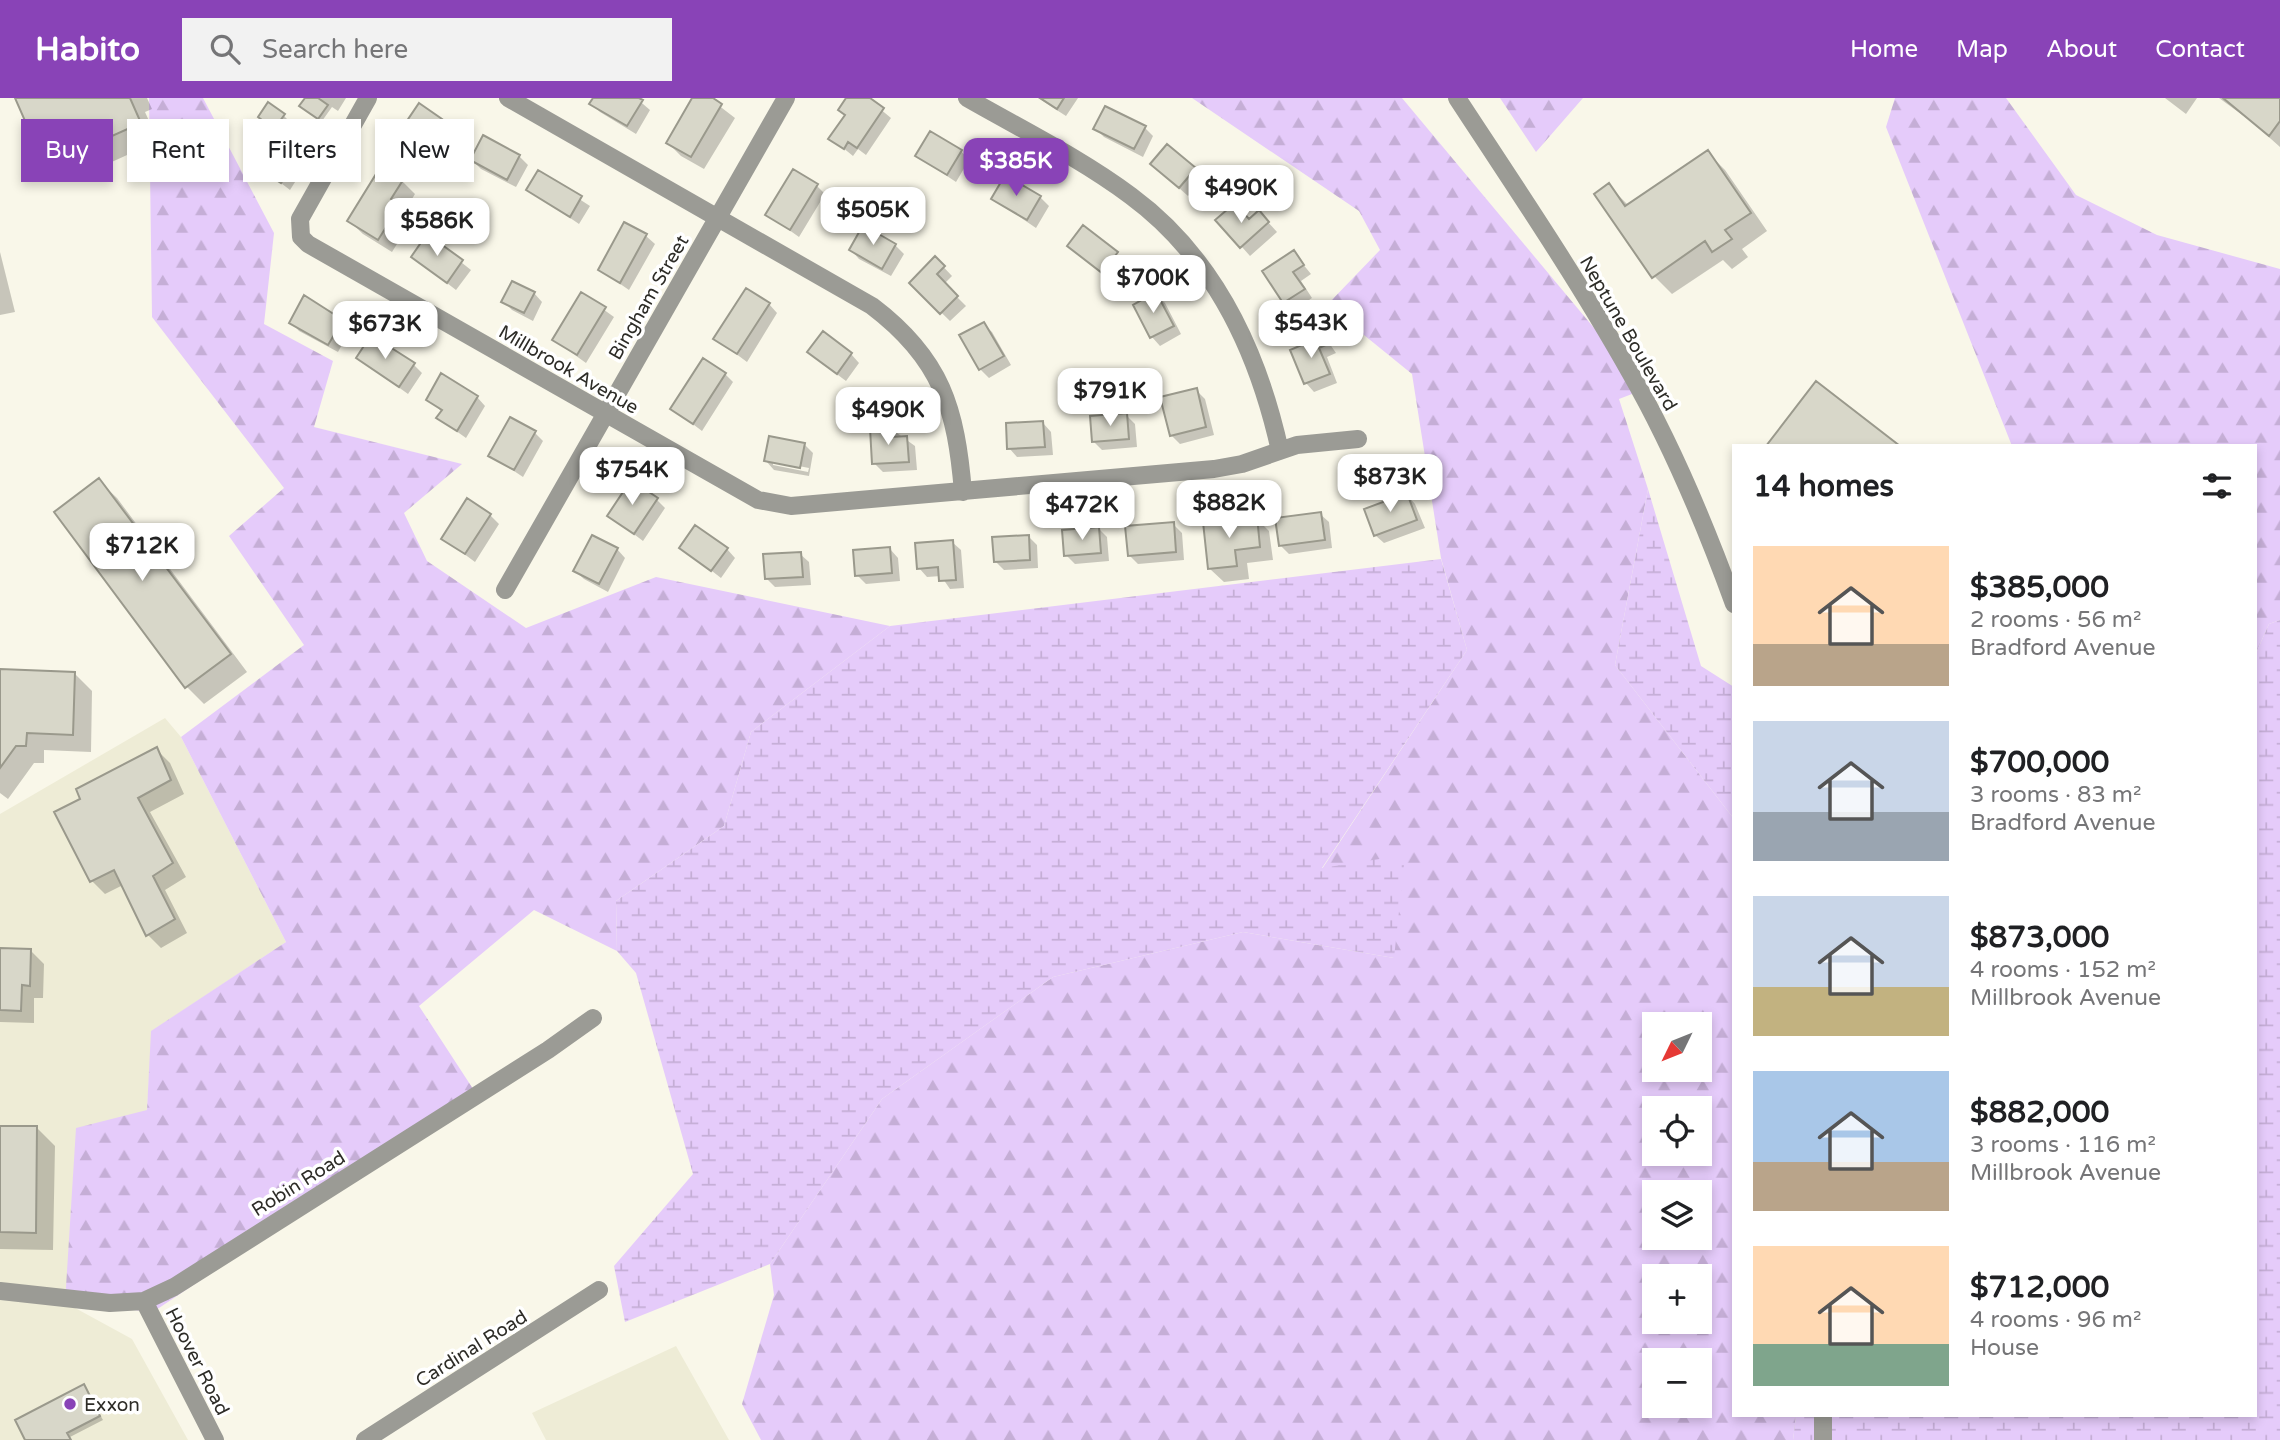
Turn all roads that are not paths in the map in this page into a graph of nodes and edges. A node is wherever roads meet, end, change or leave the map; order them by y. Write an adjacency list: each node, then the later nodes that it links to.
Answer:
1 (368, 98): 7 (street, Millbrook Avenue)
2 (509, 98): 6 (street)
3 (786, 98): 6 (street, Bingham Street)
4 (967, 98): 9 (street)
5 (1457, 98): 12 (street, Neptune Boulevard)
6 (718, 217): 7 (street, Bingham Street); 10 (street)
7 (606, 414): 10 (street, Millbrook Avenue); 11 (street, Bingham Street)
8 (1358, 439): 9 (street, Millbrook Avenue)
9 (1280, 451): 10 (street, Millbrook Avenue)
10 (963, 492)
11 (505, 590)
12 (1732, 599)
13 (593, 1018): 16 (street, Robin Road)
14 (599, 1290): 19 (street, Cardinal Road)
15 (0, 1291): 16 (street, Robin Road)
16 (144, 1301): 18 (street, Hoover Road)
17 (1824, 1417): 20 (street)
18 (215, 1440)
19 (365, 1440)
20 (1823, 1440)

